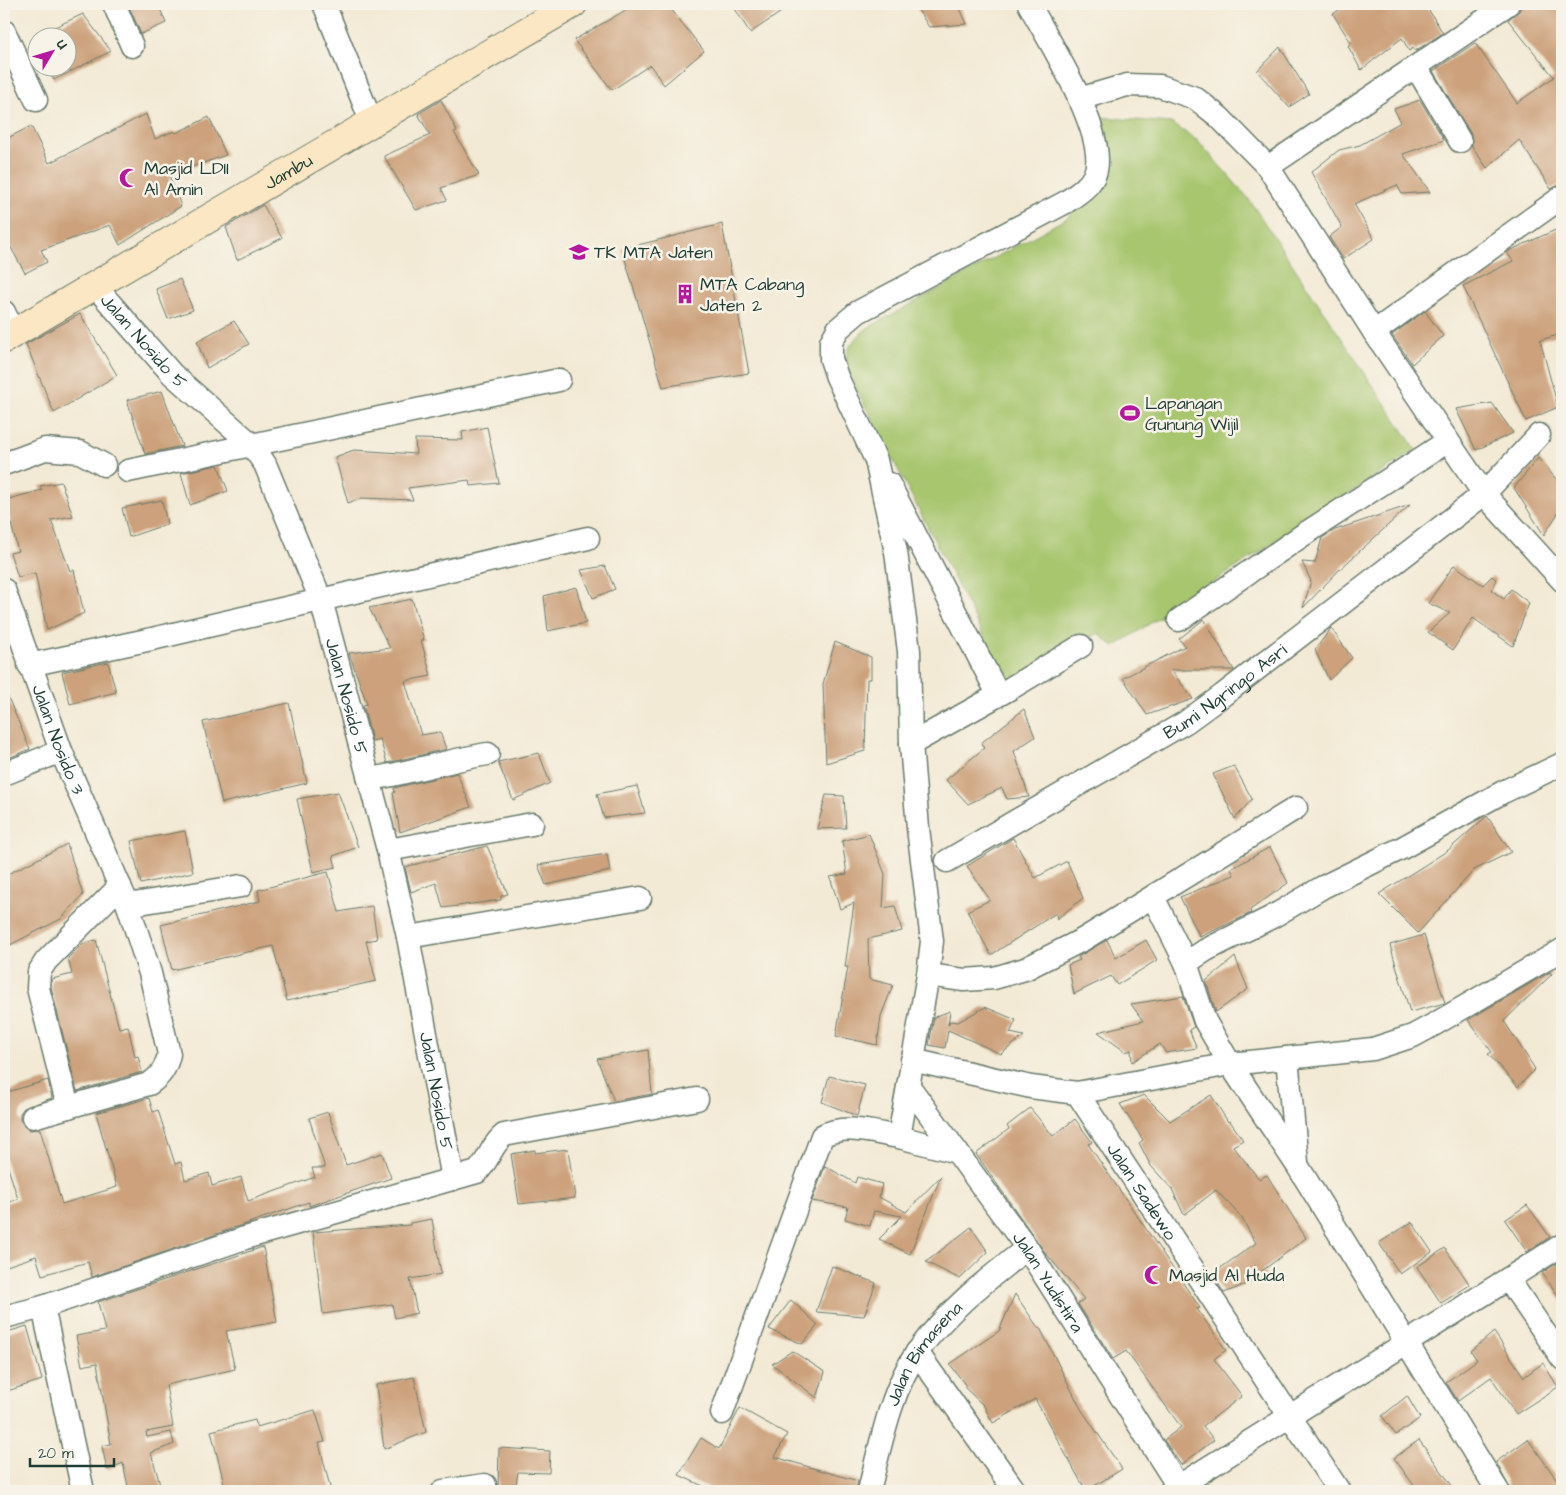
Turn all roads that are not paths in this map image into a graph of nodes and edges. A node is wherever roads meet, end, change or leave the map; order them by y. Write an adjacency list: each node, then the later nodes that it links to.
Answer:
1 (114, 4): 7 (street)
2 (324, 4): 11 (street)
3 (573, 4): 11 (street, Jambu)
4 (1029, 4): 9 (street)
5 (1508, 4): 8 (street)
6 (4, 32): 10 (street)
7 (132, 46)
8 (1416, 67): 12 (street); 13 (street)
9 (1079, 99): 13 (street); 25 (street)
10 (36, 100)
11 (371, 121): 15 (street, Jambu)
12 (1460, 140)
13 (1268, 167): 17 (street)
14 (1562, 197): 17 (street)
15 (94, 285): 16 (street, Jambu); 21 (street, Jalan Nosido 5)
16 (7, 328)
17 (1374, 332): 20 (street)
18 (559, 380): 21 (street)
19 (1539, 434): 26 (street, Bumi Ngringo Asri)
20 (1448, 441): 26 (street); 31 (street)
21 (250, 443): 24 (street); 30 (street, Jalan Nosido 5)
22 (4, 464): 23 (street)
23 (104, 465)
24 (128, 471)
25 (880, 474): 34 (street); 35 (street)
26 (1484, 494): 28 (street); 44 (street, Bumi Ngringo Asri)
27 (588, 538): 30 (street)
28 (1562, 580)
29 (4, 590): 33 (street, Jalan Nosido 3)
30 (321, 600): 33 (street); 40 (street, Jalan Nosido 5)
31 (1180, 620)
32 (1081, 646): 34 (street)
33 (29, 665): 36 (street, Jalan Nosido 3)
34 (998, 694): 35 (street)
35 (911, 744): 52 (street)
36 (61, 751): 39 (street); 46 (street, Jalan Nosido 3)
37 (488, 754): 40 (street)
38 (1562, 764): 51 (street)
39 (4, 774)
40 (369, 779): 43 (street, Jalan Nosido 5)
41 (1296, 808): 47 (street)
42 (532, 824): 43 (street)
43 (388, 850): 49 (street, Jalan Nosido 5)
44 (947, 861)
45 (241, 886): 46 (street)
46 (124, 896): 59 (street); 59 (street, Jalan Nosido 3)
47 (1153, 897): 51 (street); 52 (street)
48 (640, 898): 49 (street)
49 (408, 937): 64 (street, Jalan Nosido 5)
50 (1562, 950): 53 (street)
51 (1186, 963): 55 (street)
52 (928, 975): 54 (street)
53 (1287, 1058): 55 (street); 63 (street)
54 (912, 1060): 56 (street); 57 (street)
55 (1230, 1064): 57 (street); 63 (street)
56 (908, 1085): 61 (street); 62 (street, Jalan Yudistira)
57 (1077, 1093): 74 (street, Jalan Sadewo)
58 (697, 1099): 64 (street)
59 (68, 1107): 60 (street, Jalan Nosido 3)
60 (33, 1117)
61 (899, 1137): 62 (street); 73 (street)
62 (957, 1152): 66 (street, Jalan Yudistira)
63 (1297, 1165): 70 (street)
64 (453, 1179): 68 (street)
65 (1562, 1245): 67 (street)
66 (1027, 1248): 71 (street, Jalan Bimasena); 76 (street, Jalan Yudistira)
67 (1508, 1279): 70 (street); 72 (street)
68 (43, 1307): 69 (street); 77 (street)
69 (4, 1317)
70 (1406, 1345): 74 (street); 82 (street)
71 (917, 1352): 79 (street, Jalan Bimasena); 80 (street)
72 (1562, 1358)
73 (722, 1413)
74 (1290, 1415): 76 (street); 81 (street, Jalan Sadewo)
75 (485, 1484): 78 (street)
76 (1177, 1490)
77 (83, 1491)
78 (443, 1491)
79 (869, 1491)
80 (1015, 1491)
81 (1339, 1491)
82 (1498, 1491)

